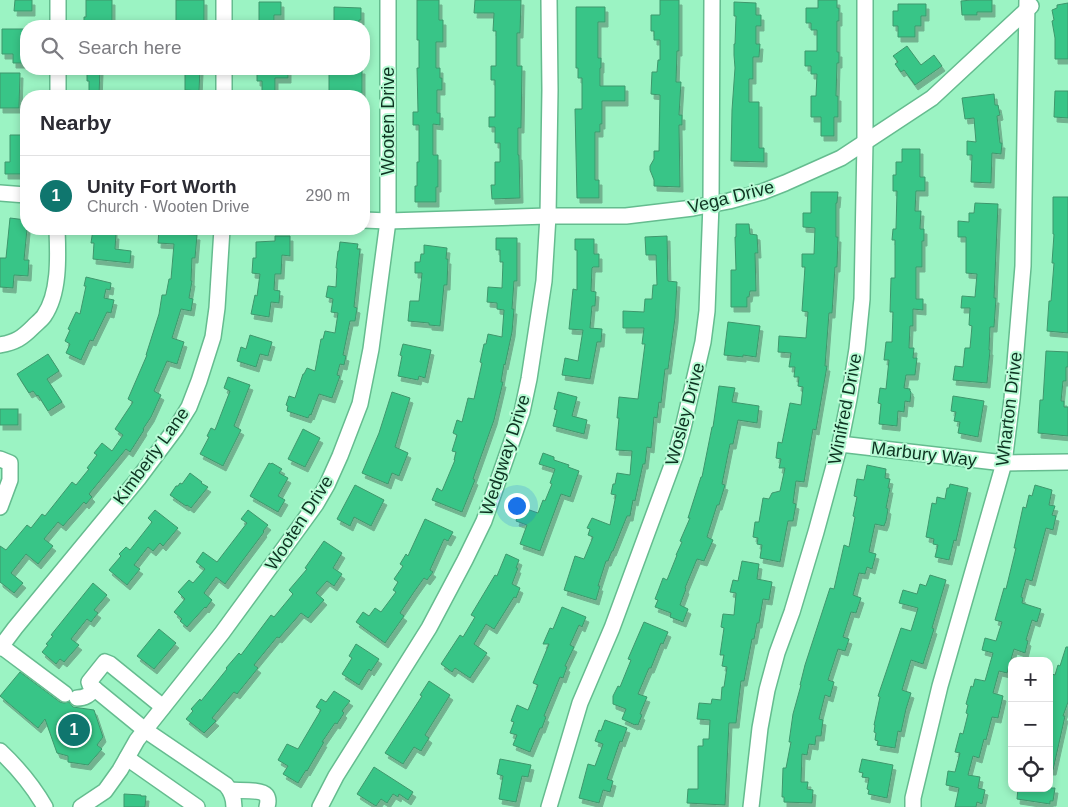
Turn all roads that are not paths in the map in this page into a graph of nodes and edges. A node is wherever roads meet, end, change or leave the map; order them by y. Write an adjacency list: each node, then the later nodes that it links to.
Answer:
1 (58, 0): 8 (street)
2 (224, 0): 9 (street)
3 (388, 0): 20 (street, Wooten Drive)
4 (549, 0): 18 (street, Wedgway Drive)
5 (712, 0): 17 (street, Wosley Drive)
6 (865, 0): 14 (street, Winifred Drive)
7 (1030, 3): 14 (street, Vega Drive); 27 (street, Wharton Drive)
8 (58, 20)
9 (224, 20)
10 (58, 75): 12 (street)
11 (224, 75): 13 (street)
12 (58, 90)
13 (224, 90)
14 (866, 142): 17 (street, Vega Drive); 24 (street, Winifred Drive)
15 (0, 193): 16 (street)
16 (20, 195)
17 (711, 204): 18 (street, Vega Drive); 42 (street, Wosley Drive)
18 (548, 216): 20 (street, Vega Drive); 41 (street, Wedgway Drive)
19 (370, 220): 20 (street, Vega Drive)
20 (388, 220): 31 (street, Wooten Drive)
21 (57, 235): 23 (street)
22 (222, 235): 29 (street, Kimberly Lane)
23 (0, 345)
24 (840, 444): 27 (street, Marbury Way); 43 (street, Winifred Drive)
25 (0, 458): 28 (street)
26 (1068, 462): 27 (street, Marbury Way)
27 (1004, 463): 44 (street, Wharton Drive)
28 (0, 506)
29 (1, 647): 30 (street)
30 (95, 689): 31 (street); 32 (street)
31 (163, 707): 32 (street, Wooten Drive)
32 (145, 730): 34 (street, Wooten Drive); 35 (street)
33 (0, 751): 36 (street)
34 (127, 758): 37 (street, Wooten Drive); 38 (street)
35 (230, 790): 39 (street); 40 (street)
36 (45, 807)
37 (81, 807)
38 (197, 807)
39 (234, 807)
40 (268, 807)
41 (320, 807)
42 (549, 807)
43 (752, 807)
44 (913, 807)

